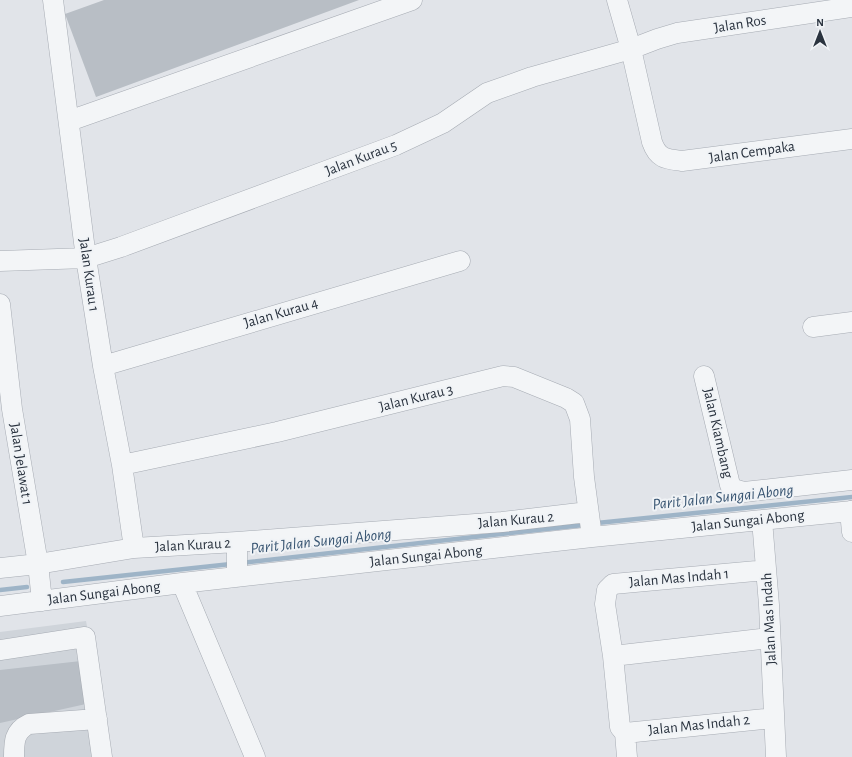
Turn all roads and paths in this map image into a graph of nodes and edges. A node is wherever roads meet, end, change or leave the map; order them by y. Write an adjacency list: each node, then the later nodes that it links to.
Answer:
1 (53, 0): 6 (street, Jalan Kurau 1)
2 (412, 0): 6 (street)
3 (616, 0): 5 (street)
4 (852, 7): 5 (street, Jalan Ros)
5 (631, 49): 7 (street, Jalan Cempaka); 8 (street, Jalan Kurau 5)
6 (69, 121): 8 (street, Jalan Kurau 1)
7 (852, 139)
8 (86, 258): 9 (street, Jalan Kurau 5); 14 (street, Jalan Kurau 1)
9 (0, 261)
10 (460, 261): 14 (street, Jalan Kurau 4)
11 (0, 304): 16 (street, Jalan Jelawat 1)
12 (852, 322): 13 (street)
13 (813, 327)
14 (103, 366): 17 (street, Jalan Kurau 1)
15 (704, 376): 18 (street, Jalan Kiambang)
16 (6, 411): 30 (street, Jalan Jelawat 1)
17 (122, 465): 20 (street, Jalan Kurau 3); 27 (street, Jalan Kurau 1)
18 (852, 480)
19 (851, 511): 21 (street, Jalan Sungai Abong); 22 (street)
20 (588, 512): 23 (street, Jalan Kurau 2); 24 (street, Jalan Kurau 3)
21 (762, 520): 24 (street, Jalan Sungai Abong); 32 (street, Jalan Mas Indah)
22 (852, 532)
23 (503, 533): 24 (street, Jalan Sungai Abong); 25 (street, Jalan Kurau 2); 25 (street, Jalan Sungai Abong)
24 (592, 536)
25 (460, 537): 26 (street, Jalan Kurau 2); 26 (street, Jalan Sungai Abong)
26 (424, 541): 28 (street, Jalan Kurau 2); 28 (street, Jalan Sungai Abong)
27 (134, 548): 29 (street, Jalan Kurau 2); 30 (street, Jalan Kurau 2)
28 (321, 551): 29 (street, Jalan Kurau 2); 29 (street, Jalan Sungai Abong)
29 (237, 560): 33 (street, Jalan Sungai Abong)
30 (38, 564): 31 (street, Jalan Kurau 2); 34 (street, Jalan Jelawat 1)
31 (0, 568)
32 (766, 570): 36 (street, Jalan Mas Indah); 38 (street, Jalan Mas Indah 1)
33 (182, 583): 34 (street, Jalan Sungai Abong); 44 (street)
34 (42, 601): 35 (street, Jalan Sungai Abong)
35 (0, 606)
36 (770, 638): 38 (street); 39 (street, Jalan Mas Indah)
37 (0, 650): 40 (street)
38 (613, 656): 41 (street)
39 (774, 718): 41 (street, Jalan Mas Indah 2); 46 (street, Jalan Mas Indah)
40 (97, 719): 42 (street); 43 (street)
41 (625, 733): 45 (street)
42 (14, 757)
43 (102, 757)
44 (255, 757)
45 (627, 757)
46 (776, 757)

